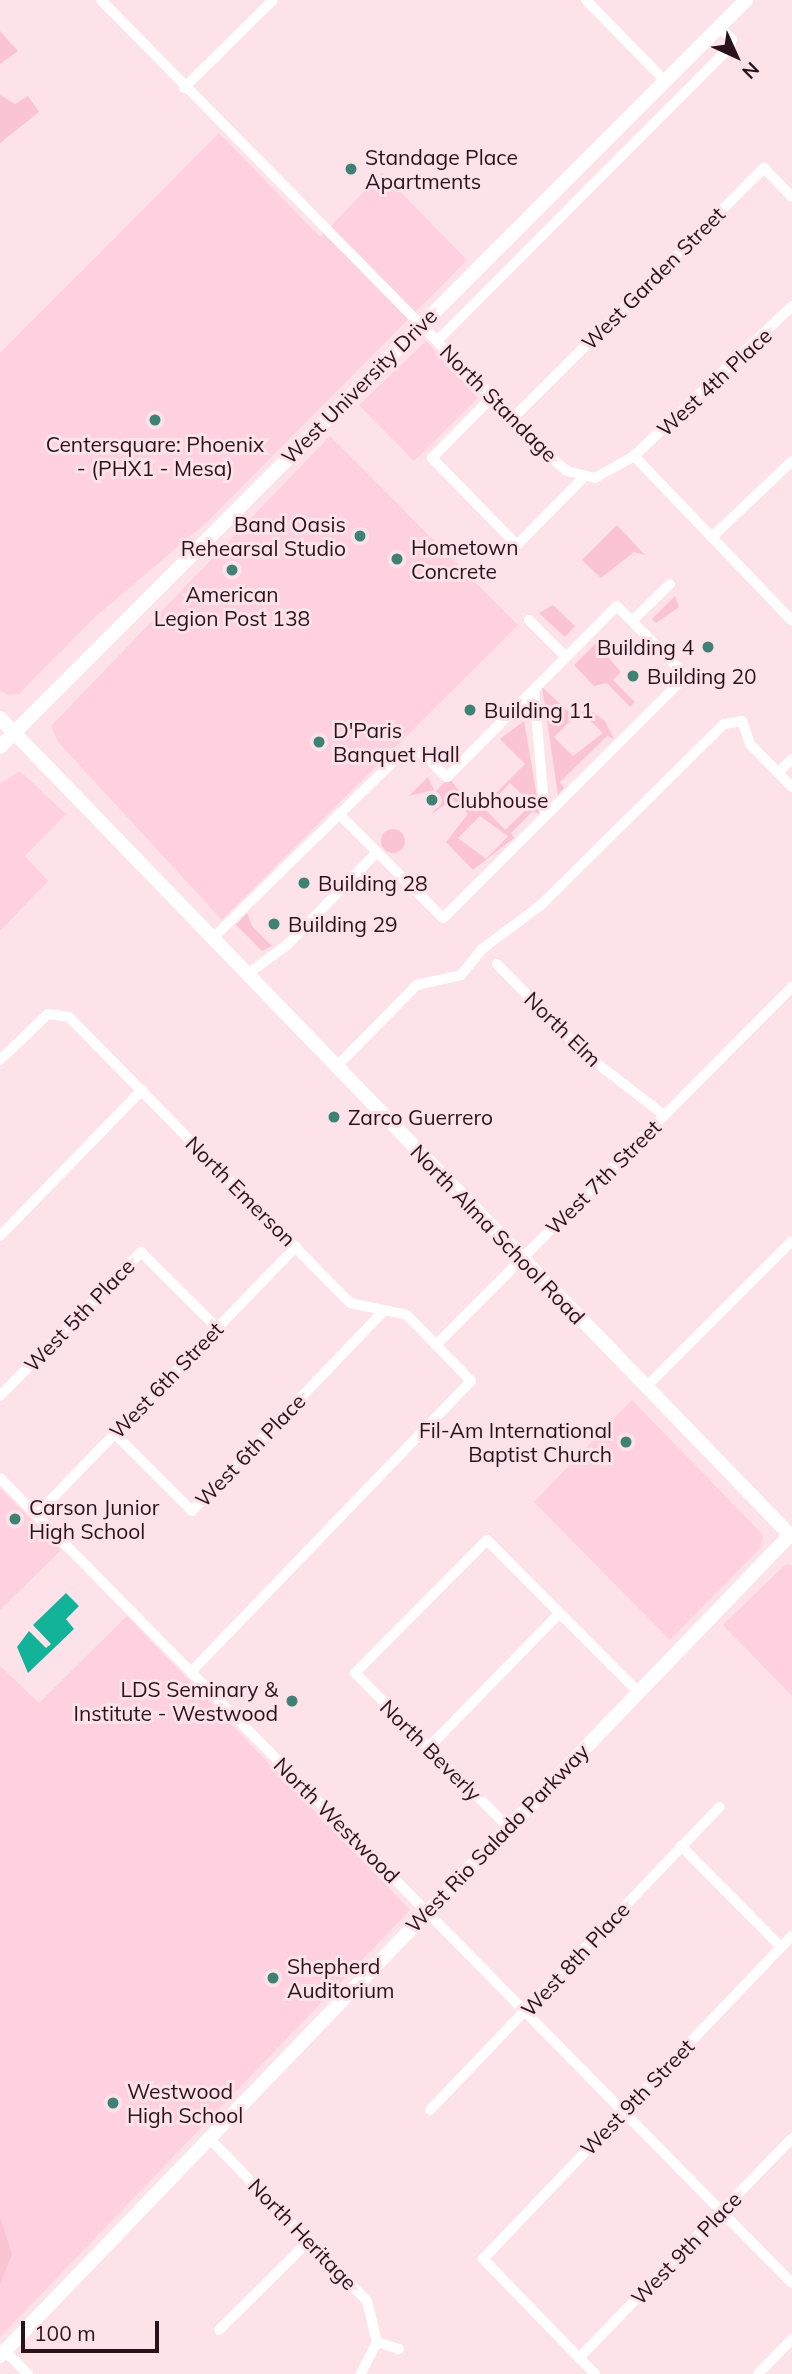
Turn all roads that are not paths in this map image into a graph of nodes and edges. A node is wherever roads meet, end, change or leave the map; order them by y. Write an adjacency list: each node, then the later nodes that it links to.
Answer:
1 (101, 0): 7 (street, North Standage)
2 (586, 0): 6 (street)
3 (746, 0): 5 (main road, West University Drive)
4 (270, 1): 7 (street)
5 (719, 27): 6 (main road, West University Drive); 11 (street, West University Drive)
6 (664, 82): 10 (main road, West University Drive)
7 (184, 88): 10 (street, North Standage)
8 (792, 197): 13 (street, West Garden Street)
9 (792, 306): 14 (street, West 4th Place)
10 (421, 325): 11 (street, North Standage); 25 (main road, West University Drive)
11 (438, 340): 12 (street, North Standage)
12 (493, 396): 13 (street, North Standage); 16 (street)
13 (514, 417): 16 (street, North Standage)
14 (635, 456): 16 (street); 17 (street)
15 (792, 461): 17 (street)
16 (583, 478)
17 (712, 537): 19 (street)
18 (670, 583): 21 (street)
19 (791, 618)
20 (529, 620): 22 (street)
21 (632, 621): 22 (street); 31 (street)
22 (566, 657): 23 (street)
23 (534, 690): 30 (street); 31 (street)
24 (0, 719): 25 (main road, North Alma School Road)
25 (14, 733): 26 (main road, West University Drive); 33 (main road, North Alma School Road)
26 (0, 747)
27 (792, 760): 28 (street)
28 (778, 773): 29 (street); 38 (street)
29 (792, 787)
30 (340, 814): 32 (street); 33 (street)
31 (545, 816): 32 (street)
32 (377, 852): 35 (street)
33 (214, 937): 35 (main road, North Alma School Road)
34 (497, 964): 40 (street, North Elm)
35 (249, 973): 38 (main road, North Alma School Road)
36 (792, 987): 40 (street, West 7th Street)
37 (0, 1060): 39 (street, North Emerson)
38 (337, 1066): 44 (main road, North Alma School Road)
39 (142, 1090): 41 (street); 43 (street, North Emerson)
40 (664, 1115): 44 (street, West 7th Street)
41 (0, 1236)
42 (792, 1241): 48 (street)
43 (296, 1247): 45 (street, North Emerson); 46 (street, West 6th Street)
44 (521, 1258): 47 (street, West 7th Street); 48 (main road, North Alma School Road)
45 (384, 1311): 47 (street, North Emerson); 50 (street, West 6th Place)
46 (217, 1328): 49 (street, West 5th Place); 50 (street, West 6th Street)
47 (439, 1342): 55 (street)
48 (646, 1387): 53 (main road, North Alma School Road)
49 (0, 1396)
50 (114, 1433): 52 (street, West 6th Street)
51 (0, 1478): 52 (street, North Westwood)
52 (37, 1514): 55 (street, North Westwood)
53 (791, 1535): 56 (main road, West Rio Salado Parkway)
54 (559, 1614): 56 (street); 57 (street); 57 (street, North Beverly)
55 (191, 1672): 61 (street, North Westwood)
56 (638, 1692): 59 (main road, West Rio Salado Parkway)
57 (429, 1747): 59 (street, North Beverly)
58 (720, 1807): 60 (street, West 8th Place)
59 (508, 1827): 61 (main road, West Rio Salado Parkway)
60 (681, 1846): 63 (street); 64 (street, West 8th Place)
61 (427, 1912): 64 (street, North Westwood); 67 (main road, West Rio Salado Parkway)
62 (792, 1936): 63 (street, West 9th Street)
63 (781, 1947): 66 (street, West 9th Street)
64 (524, 2010): 65 (street, West 8th Place); 66 (street, North Westwood)
65 (430, 2110)
66 (622, 2114): 69 (street, North Westwood); 77 (street, West 9th Street)
67 (209, 2138): 70 (street, North Heritage); 76 (main road, West Rio Salado Parkway)
68 (792, 2138): 69 (street, West 9th Place)
69 (721, 2212): 71 (street, North Westwood); 77 (street, West 9th Place)
70 (310, 2239): 72 (street); 74 (street, North Heritage)
71 (792, 2283)
72 (219, 2330)
73 (792, 2339): 81 (street)
74 (376, 2342): 75 (street); 79 (street)
75 (399, 2349)
76 (2, 2354): 78 (street)
77 (579, 2358): 80 (street)
78 (28, 2374)
79 (361, 2374)
80 (595, 2374)
81 (758, 2374)

